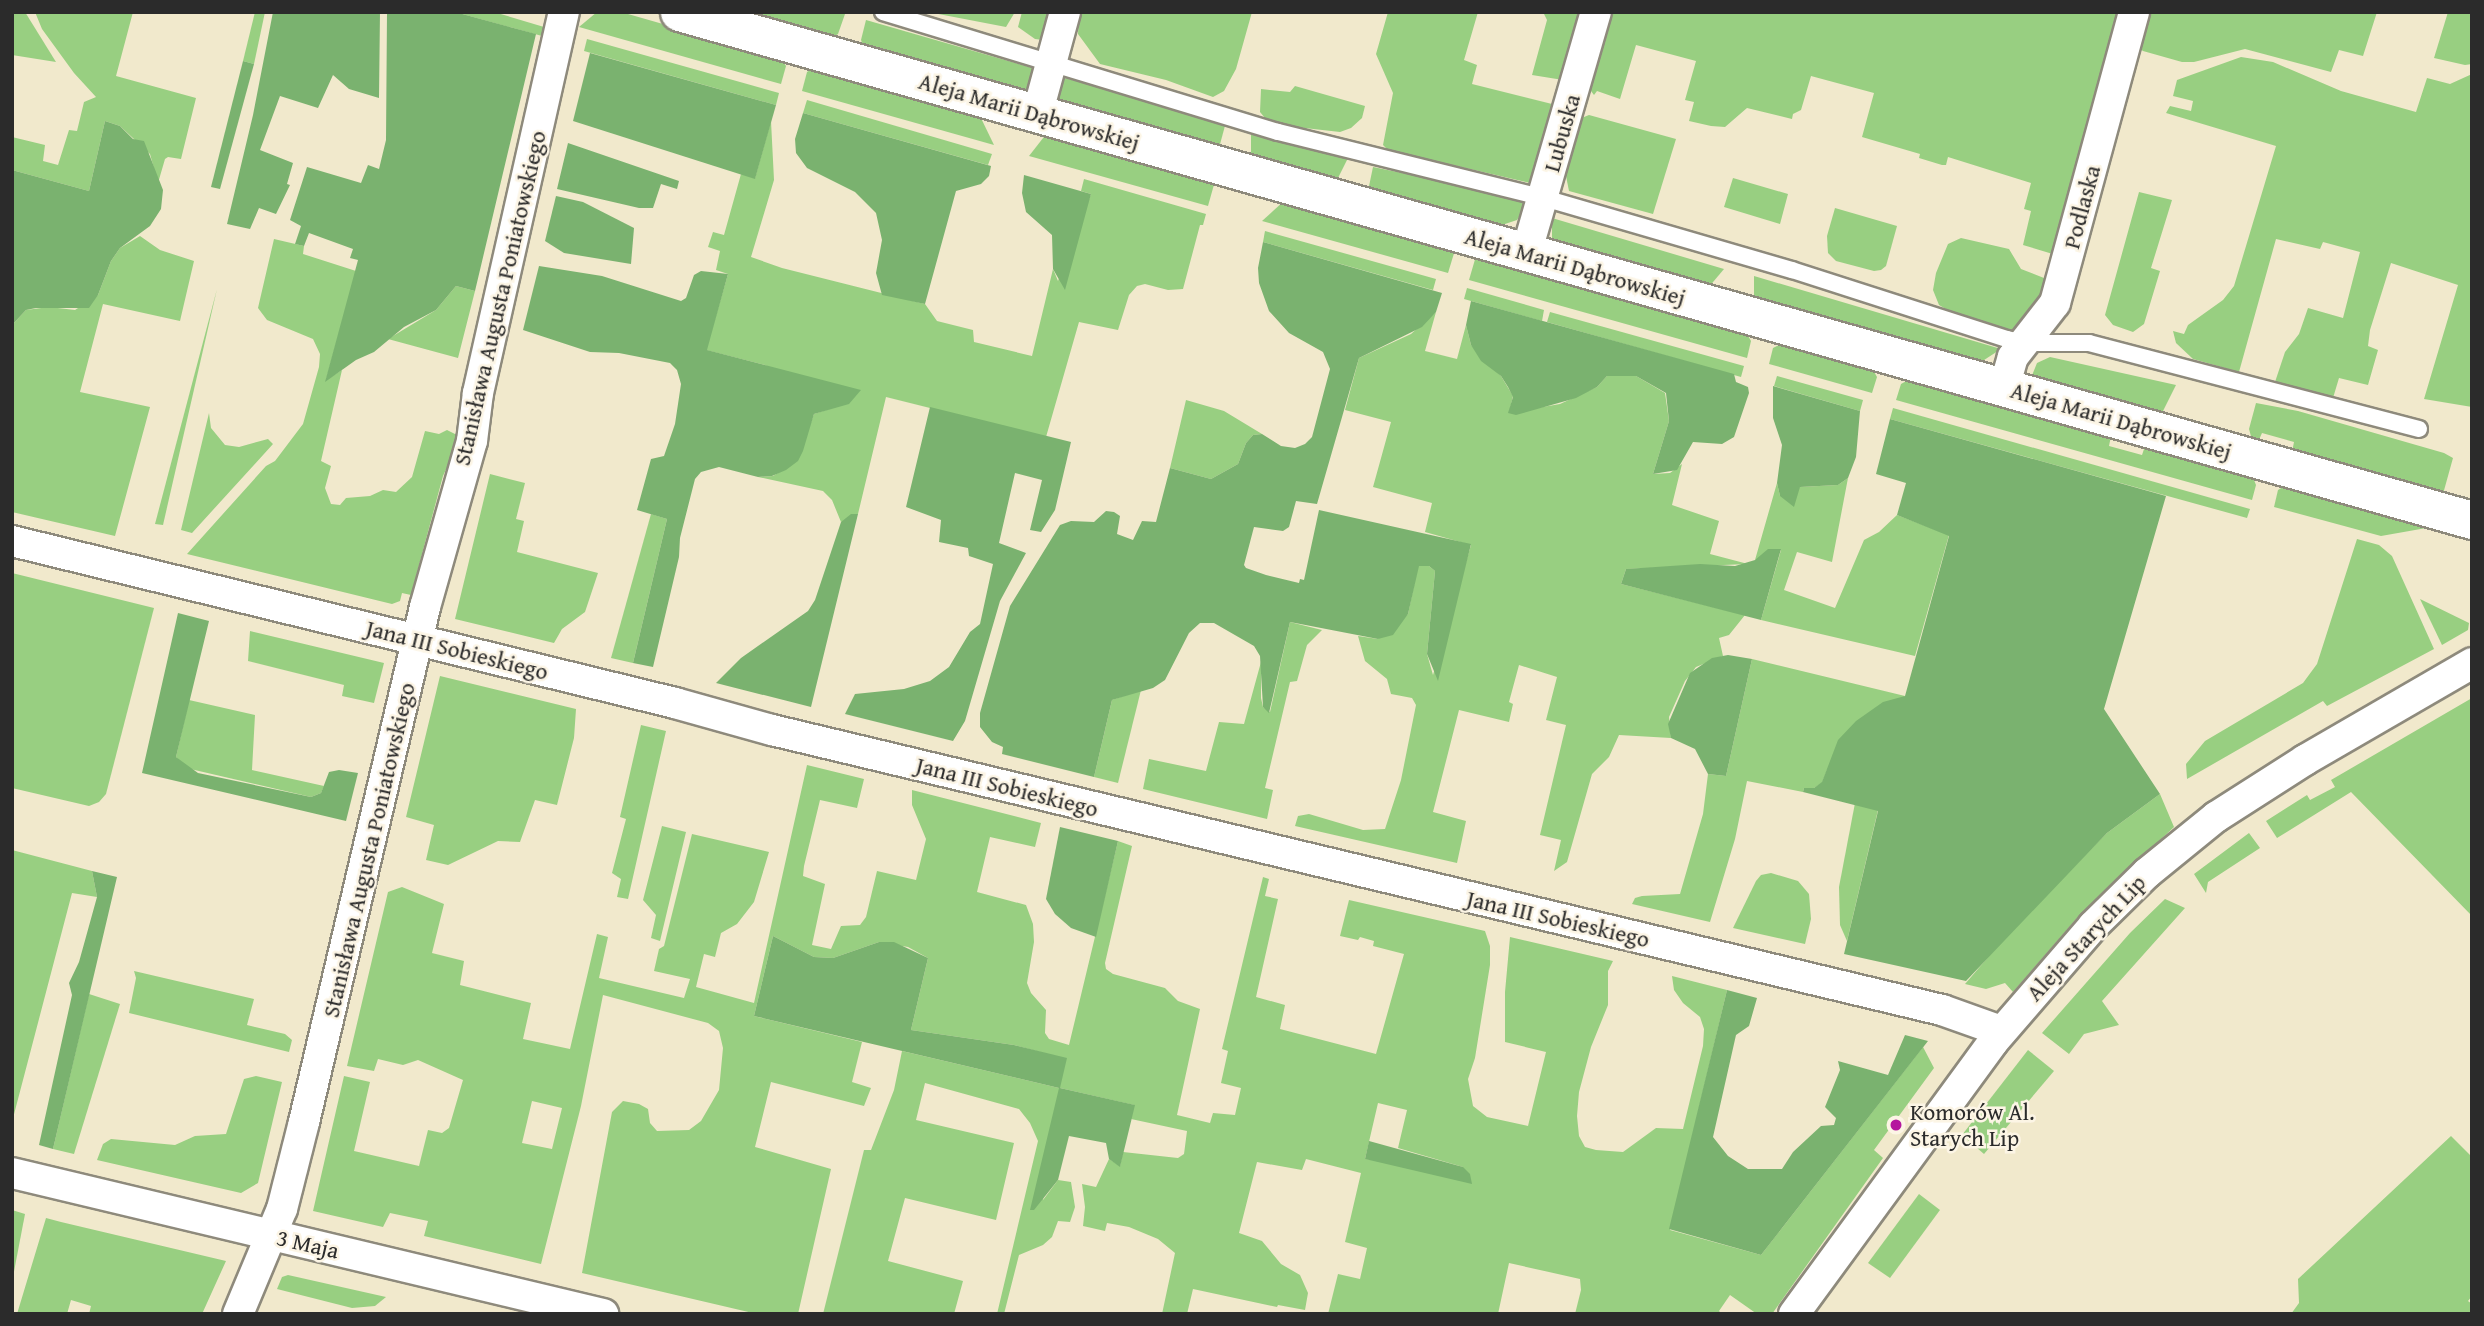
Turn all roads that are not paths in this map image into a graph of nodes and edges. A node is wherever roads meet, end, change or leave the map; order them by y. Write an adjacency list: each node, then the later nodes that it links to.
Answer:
1 (564, 12): 16 (street, Stanisława Augusta Poniatowskiego)
2 (679, 12): 8 (street, Aleja Marii Dąbrowskiej)
3 (883, 12): 7 (lane)
4 (1065, 12): 7 (street)
5 (1597, 12): 9 (street, Lubuska)
6 (2134, 12): 11 (street, Podlaska)
7 (1052, 62): 8 (street); 9 (lane)
8 (1037, 115): 10 (street, Aleja Marii Dąbrowskiej)
9 (1544, 198): 10 (street, Lubuska); 11 (lane)
10 (1526, 254): 12 (street, Aleja Marii Dąbrowskiej)
11 (2025, 343): 12 (street, Podlaska); 13 (lane)
12 (2004, 388): 14 (street, Aleja Marii Dąbrowskiej)
13 (2419, 429)
14 (2472, 520)
15 (12, 541): 16 (street, Jana III Sobieskiego)
16 (417, 641): 18 (street, Jana III Sobieskiego); 20 (street, Stanisława Augusta Poniatowskiego)
17 (2472, 663): 18 (street, Aleja Starych Lip)
18 (2001, 1031): 23 (street, Aleja Starych Lip)
19 (12, 1173): 20 (street, 3 Maja)
20 (272, 1236): 21 (street, Stanisława Augusta Poniatowskiego); 22 (street, 3 Maja)
21 (237, 1314)
22 (603, 1314)
23 (1794, 1314)

